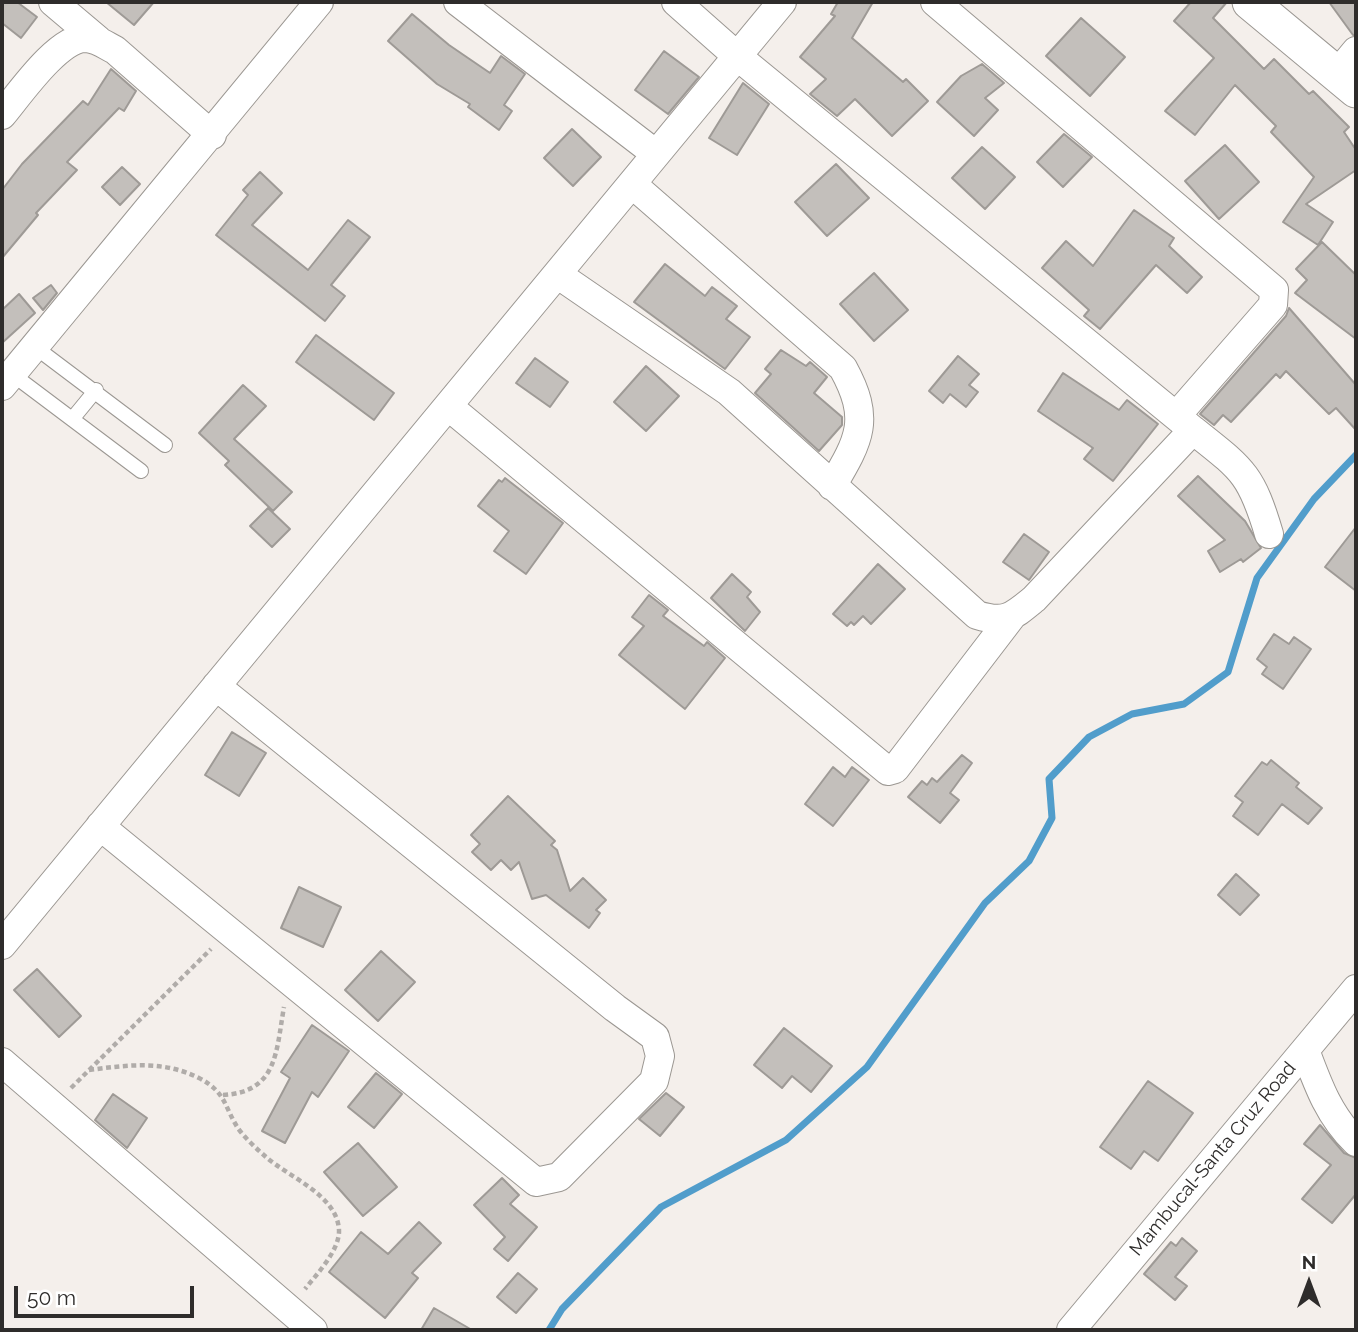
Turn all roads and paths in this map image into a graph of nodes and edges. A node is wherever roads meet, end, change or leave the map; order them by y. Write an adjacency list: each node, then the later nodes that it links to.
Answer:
1 (53, 2): 8 (street)
2 (458, 2): 13 (street)
3 (676, 2): 9 (street)
4 (782, 2): 9 (street)
5 (935, 2): 21 (street)
6 (1250, 2): 10 (street)
7 (315, 3): 12 (street)
8 (98, 40): 11 (street); 12 (street)
9 (737, 56): 13 (street); 21 (street)
10 (1350, 72)
11 (2, 115)
12 (212, 135): 16 (street)
13 (656, 154): 14 (street)
14 (632, 184): 15 (street); 24 (street)
15 (557, 274): 19 (street); 24 (street)
16 (35, 346): 17 (street); 18 (lane)
17 (7, 380): 20 (lane)
18 (96, 390): 20 (lane); 22 (lane)
19 (448, 406): 26 (street); 27 (street)
20 (73, 418): 23 (lane)
21 (1185, 423): 25 (street); 26 (street)
22 (164, 445)
23 (141, 471)
24 (832, 486): 26 (street)
25 (1269, 534)
26 (1012, 616)
27 (216, 686): 28 (street); 31 (street)
28 (100, 826): 29 (street); 30 (street)
29 (229, 932): 31 (street); 35 (path)
30 (2, 945)
31 (289, 981): 36 (path)
32 (1356, 989): 33 (street, Mambucal-Santa Cruz Road)
33 (1306, 1050): 38 (street); 41 (street, Mambucal-Santa Cruz Road)
34 (2, 1062): 37 (street)
35 (89, 1069): 36 (path); 37 (path)
36 (223, 1095): 39 (path)
37 (52, 1106): 39 (street)
38 (1356, 1142)
39 (281, 1320): 40 (street)
40 (313, 1330)
41 (1071, 1330)

